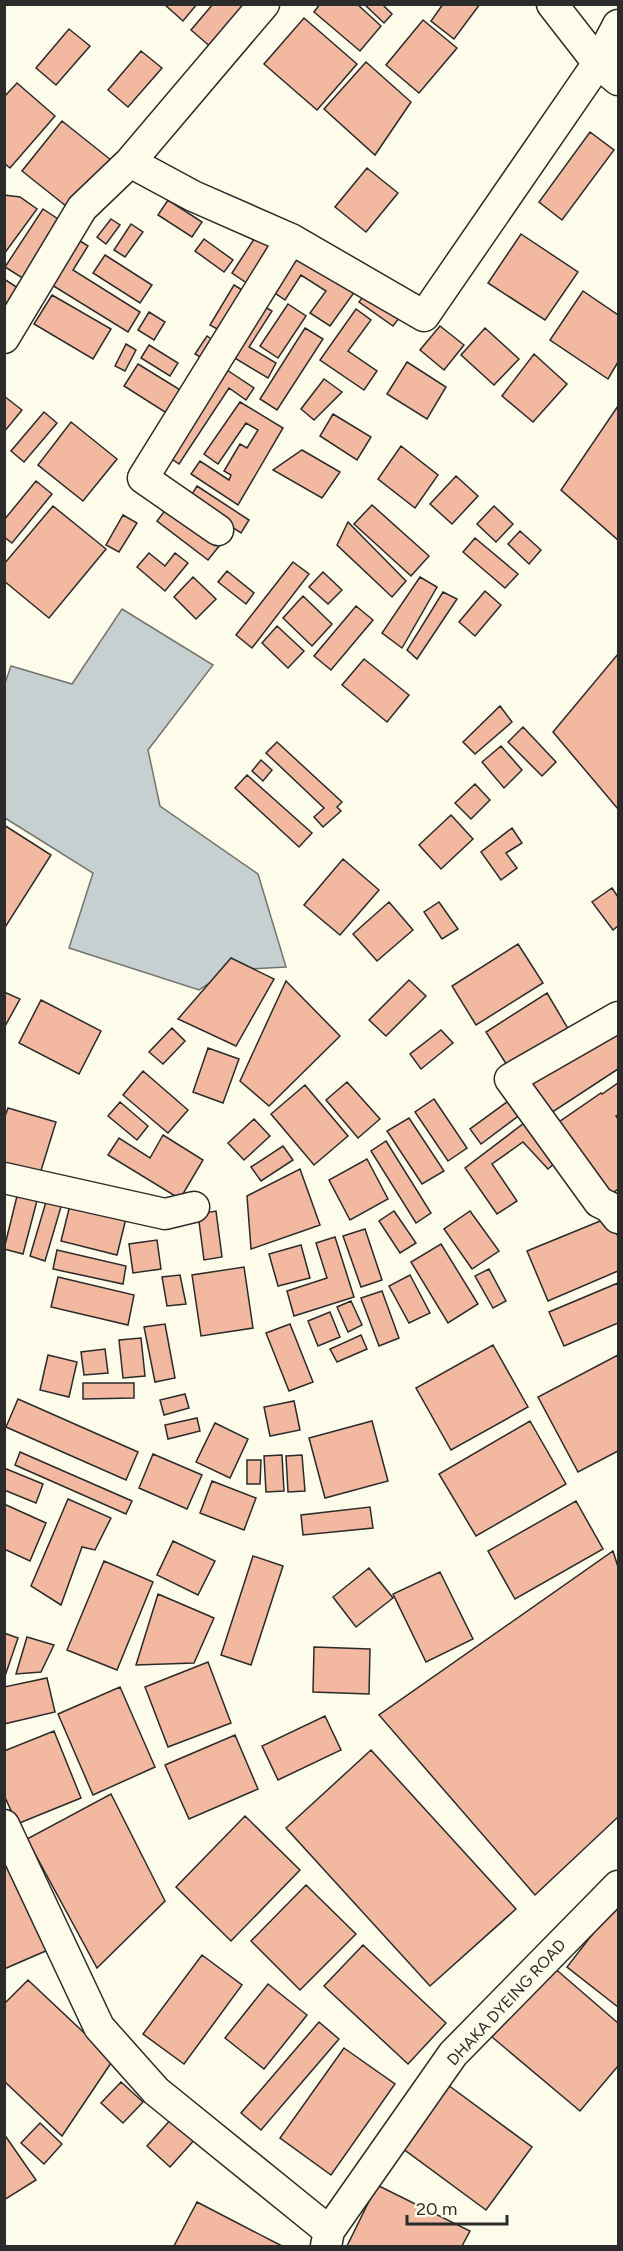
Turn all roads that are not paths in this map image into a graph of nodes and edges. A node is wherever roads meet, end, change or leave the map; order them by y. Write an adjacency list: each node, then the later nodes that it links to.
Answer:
1 (264, 4): 5 (street)
2 (552, 4): 4 (street)
3 (618, 25): 4 (street)
4 (608, 71): 6 (street)
5 (130, 162): 6 (street); 7 (street)
6 (291, 239): 8 (street)
7 (4, 338)
8 (218, 530)
9 (618, 1017): 12 (street)
10 (4, 1178): 11 (street)
11 (194, 1207)
12 (618, 1218)
13 (4, 1825): 15 (street)
14 (618, 1886): 15 (street, DHAKA DYEING ROAD)
15 (328, 2239)

